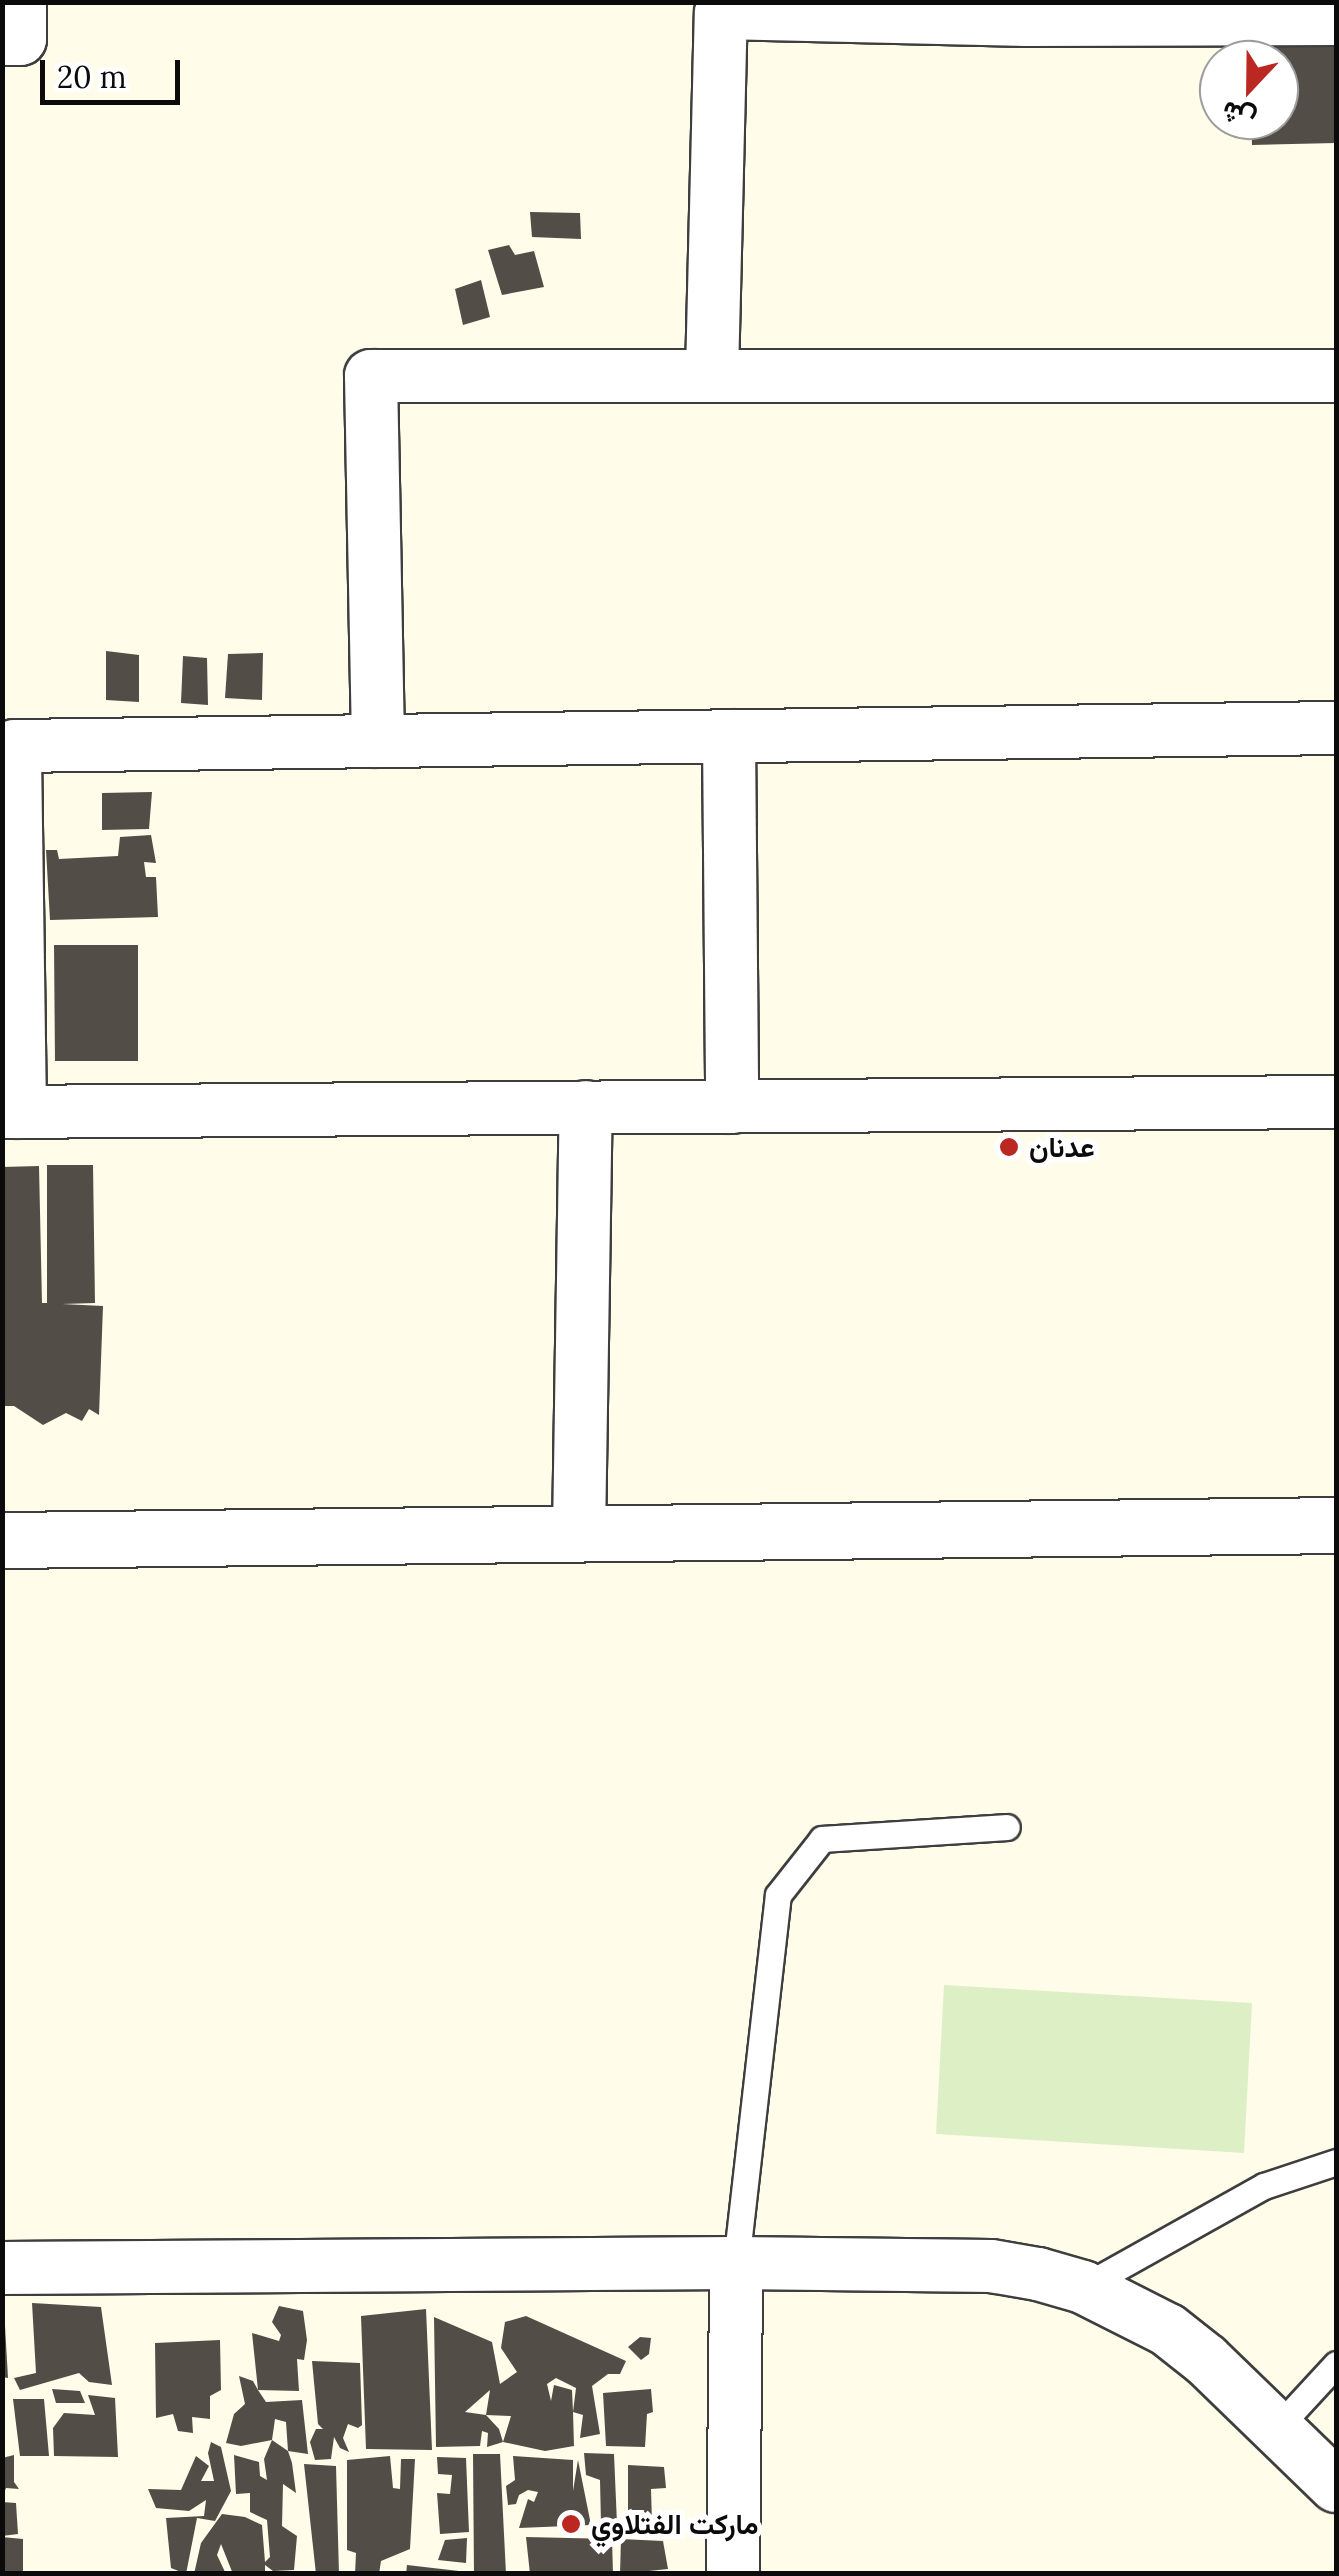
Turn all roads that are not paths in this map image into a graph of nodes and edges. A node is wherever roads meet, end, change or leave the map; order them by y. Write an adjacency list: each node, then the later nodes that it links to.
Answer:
1 (20, 2): 4 (street)
2 (1027, 11): 3 (street); 5 (street)
3 (1336, 19)
4 (2, 39)
5 (712, 374): 6 (street); 9 (street)
6 (1336, 376)
7 (1336, 728): 8 (street)
8 (728, 736): 9 (street); 12 (street)
9 (378, 741): 13 (street)
10 (1336, 1102): 12 (street)
11 (586, 1107): 12 (street); 13 (street); 15 (street)
12 (732, 1107)
13 (11, 1112)
14 (1336, 1526): 15 (street)
15 (579, 1534): 16 (street)
16 (2, 1540)
17 (1007, 1827): 19 (lane)
18 (1336, 2162): 21 (lane)
19 (736, 2263): 20 (street); 21 (street); 25 (street)
20 (2, 2268)
21 (1084, 2287): 23 (street)
22 (1336, 2364): 23 (lane)
23 (1277, 2428): 24 (street)
24 (1336, 2486)
25 (733, 2574)

